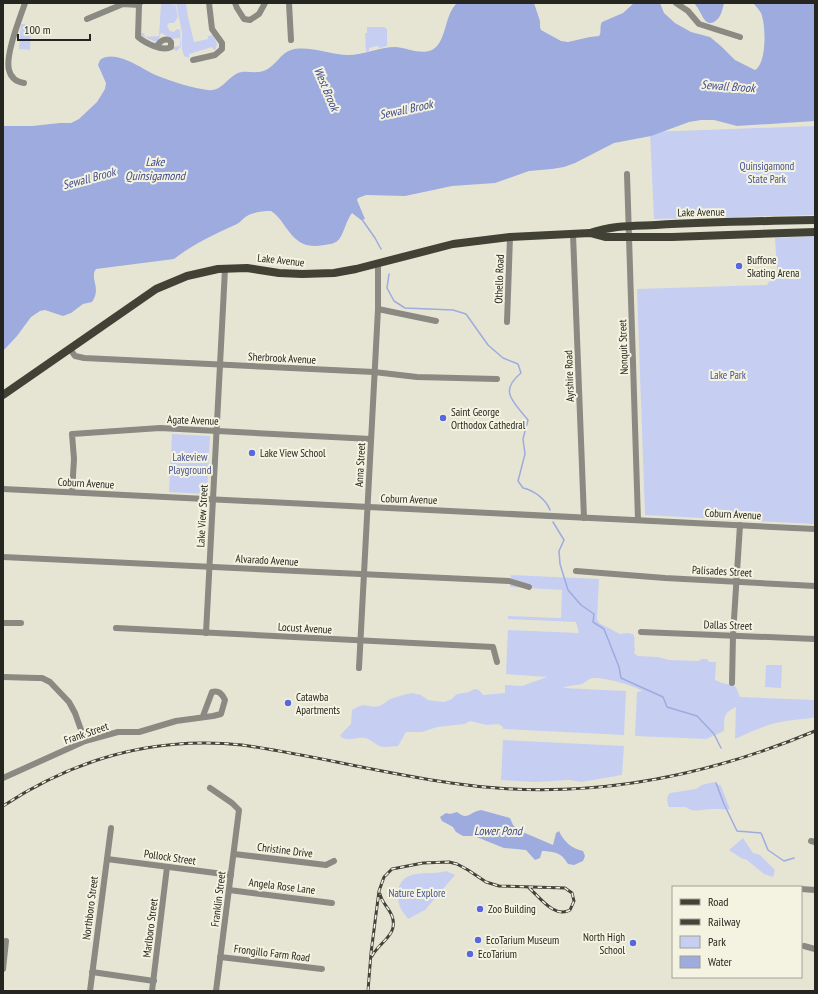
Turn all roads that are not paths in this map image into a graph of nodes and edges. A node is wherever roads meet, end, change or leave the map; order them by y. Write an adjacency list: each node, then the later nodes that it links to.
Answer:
1 (25, 3): 13 (street)
2 (209, 3): 12 (street)
3 (235, 3): 4 (street)
4 (265, 3)
5 (289, 3): 10 (street)
6 (676, 3): 9 (street)
7 (140, 4): 8 (street); 11 (street)
8 (87, 19)
9 (740, 37)
10 (291, 40)
11 (157, 46)
12 (193, 60)
13 (24, 83)
14 (627, 174): 16 (street, Nonquit Street)
15 (815, 220): 16 (main road, Lake Avenue)
16 (629, 226): 18 (main road, Lake Avenue); 21 (street, Nonquit Street)
17 (815, 232): 21 (main road, Lake Avenue)
18 (590, 233): 19 (main road, Lake Avenue); 21 (main road, Lake Avenue)
19 (573, 234): 20 (main road, Lake Avenue); 38 (street, Ayrshire Road)
20 (510, 237): 22 (main road, Lake Avenue); 26 (street, Othello Road)
21 (629, 237): 39 (street, Nonquit Street)
22 (378, 263): 23 (main road, Lake Avenue); 24 (street, Anna Street)
23 (225, 269): 27 (main road, Lake Avenue); 28 (street)
24 (378, 310): 25 (street); 29 (street, Anna Street)
25 (436, 321)
26 (507, 322)
27 (70, 348): 28 (street, Sherbrook Avenue); 31 (main road, Lake Avenue)
28 (220, 365): 29 (street, Sherbrook Avenue); 32 (street, Lake View Street)
29 (374, 372): 30 (street, Sherbrook Avenue); 33 (street, Anna Street)
30 (497, 379)
31 (3, 395)
32 (217, 431): 33 (street, Agate Avenue); 35 (street, Agate Avenue); 36 (street, Lake View Street)
33 (371, 439): 37 (street, Anna Street)
34 (3, 489): 35 (street, Coburn Avenue)
35 (72, 492): 36 (street, Coburn Avenue)
36 (213, 499): 37 (street, Coburn Avenue); 43 (street, Lake View Street)
37 (368, 507): 38 (street, Coburn Avenue); 45 (street, Anna Street)
38 (584, 518): 39 (street, Coburn Avenue)
39 (638, 520): 40 (street, Coburn Avenue)
40 (740, 525): 41 (street, Coburn Avenue); 46 (street)
41 (815, 529)
42 (3, 557): 43 (street, Alvarado Avenue)
43 (209, 567): 45 (street, Alvarado Avenue); 53 (street, Lake View Street)
44 (576, 571): 46 (street, Palisades Street)
45 (365, 574): 48 (street, Alvarado Avenue); 56 (street, Anna Street)
46 (737, 581): 47 (street, Palisades Street); 54 (street)
47 (815, 586)
48 (529, 587)
49 (3, 623): 50 (street)
50 (21, 623)
51 (116, 628): 53 (street, Locust Avenue)
52 (640, 632): 54 (street, Dallas Street)
53 (206, 633): 56 (street, Locust Avenue)
54 (734, 635): 55 (street, Dallas Street); 60 (street)
55 (815, 639)
56 (361, 641): 57 (street, Locust Avenue); 58 (street, Anna Street)
57 (497, 662)
58 (359, 668)
59 (3, 677): 62 (street)
60 (732, 683)
61 (203, 716): 61 (street, Frank Street); 62 (street, Frank Street)
62 (85, 741): 63 (street, Frank Street)
63 (3, 778)
64 (210, 788): 66 (street, Franklin Street)
65 (111, 828): 67 (street, Northboro Street)
66 (234, 854): 68 (street, Christine Drive); 70 (street, Franklin Street)
67 (107, 859): 69 (street, Pollock Street); 81 (street, Northboro Street)
68 (334, 861)
69 (167, 867): 70 (street, Pollock Street); 82 (street, Marlboro Street)
70 (231, 875): 72 (street, Franklin Street)
71 (802, 889): 73 (street)
72 (229, 890): 74 (street, Angela Rose Lane); 78 (street, Franklin Street)
73 (815, 890)
74 (332, 903)
75 (6, 941): 79 (street)
76 (804, 946): 77 (street)
77 (815, 949)
78 (220, 956): 80 (street, Frongillo Farm Road); 85 (street, Franklin Street)
79 (3, 969)
80 (322, 969)
81 (92, 972): 82 (street); 83 (street, Northboro Street)
82 (154, 981): 84 (street, Marlboro Street)
83 (90, 991)
84 (152, 991)
85 (216, 991)

